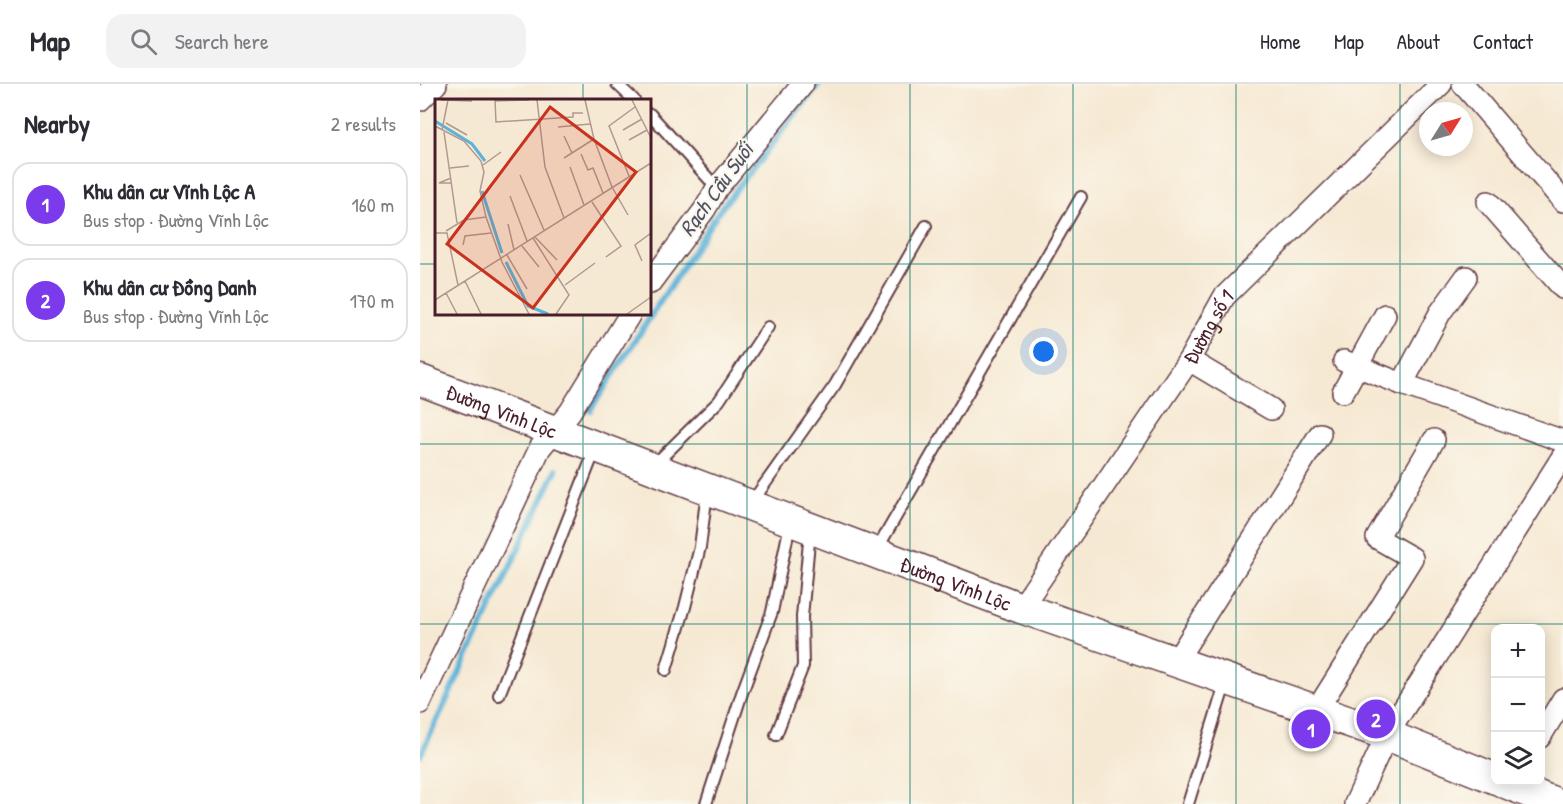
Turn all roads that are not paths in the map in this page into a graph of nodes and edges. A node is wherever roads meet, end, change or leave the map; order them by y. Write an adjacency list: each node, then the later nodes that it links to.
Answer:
1 (436, 84): 7 (street)
2 (616, 84): 6 (lane)
3 (803, 84): 9 (street)
4 (1441, 84): 20 (street, Đường số 1)
5 (1463, 84): 11 (street)
6 (633, 99)
7 (420, 100)
8 (651, 115): 9 (lane)
9 (717, 188): 14 (street)
10 (1082, 197): 36 (lane)
11 (1563, 201)
12 (1488, 202): 16 (street)
13 (926, 226): 34 (lane)
14 (651, 276)
15 (1466, 277): 23 (street)
16 (1563, 288)
17 (629, 315): 26 (street)
18 (1386, 315): 21 (street)
19 (768, 327): 32 (lane)
20 (1189, 360): 25 (street); 37 (street, Đường số 1)
21 (1351, 363): 23 (street); 24 (street)
22 (420, 380): 26 (main road, Đường Vĩnh Lộc)
23 (1402, 384): 29 (street)
24 (1343, 392)
25 (1271, 409)
26 (553, 431): 30 (main road, Đường Vĩnh Lộc); 43 (street)
27 (1320, 434): 38 (street)
28 (1434, 440): 44 (street)
29 (1563, 441)
30 (596, 447): 32 (main road, Đường Vĩnh Lộc); 41 (lane)
31 (1560, 461): 47 (street)
32 (652, 467): 33 (main road, Đường Vĩnh Lộc)
33 (708, 488): 34 (main road, Đường Vĩnh Lộc); 39 (lane)
34 (750, 505): 35 (main road, Đường Vĩnh Lộc)
35 (801, 524): 36 (main road, Đường Vĩnh Lộc); 46 (lane); 50 (lane)
36 (876, 552): 37 (main road, Đường Vĩnh Lộc)
37 (1021, 608): 38 (main road, Đường Vĩnh Lộc)
38 (1176, 661): 40 (main road, Đường Vĩnh Lộc)
39 (666, 670)
40 (1227, 681): 44 (main road, Đường Vĩnh Lộc); 51 (lane)
41 (499, 695)
42 (1563, 699): 45 (street)
43 (420, 703)
44 (1316, 711): 47 (main road, Đường Vĩnh Lộc)
45 (1543, 732)
46 (776, 735)
47 (1387, 735): 48 (main road, Đường Vĩnh Lộc); 52 (street)
48 (1491, 776)
49 (1515, 786): 53 (main road, Đường Vĩnh Lộc)
50 (706, 804)
51 (1188, 804)
52 (1355, 804)
53 (1558, 804)

